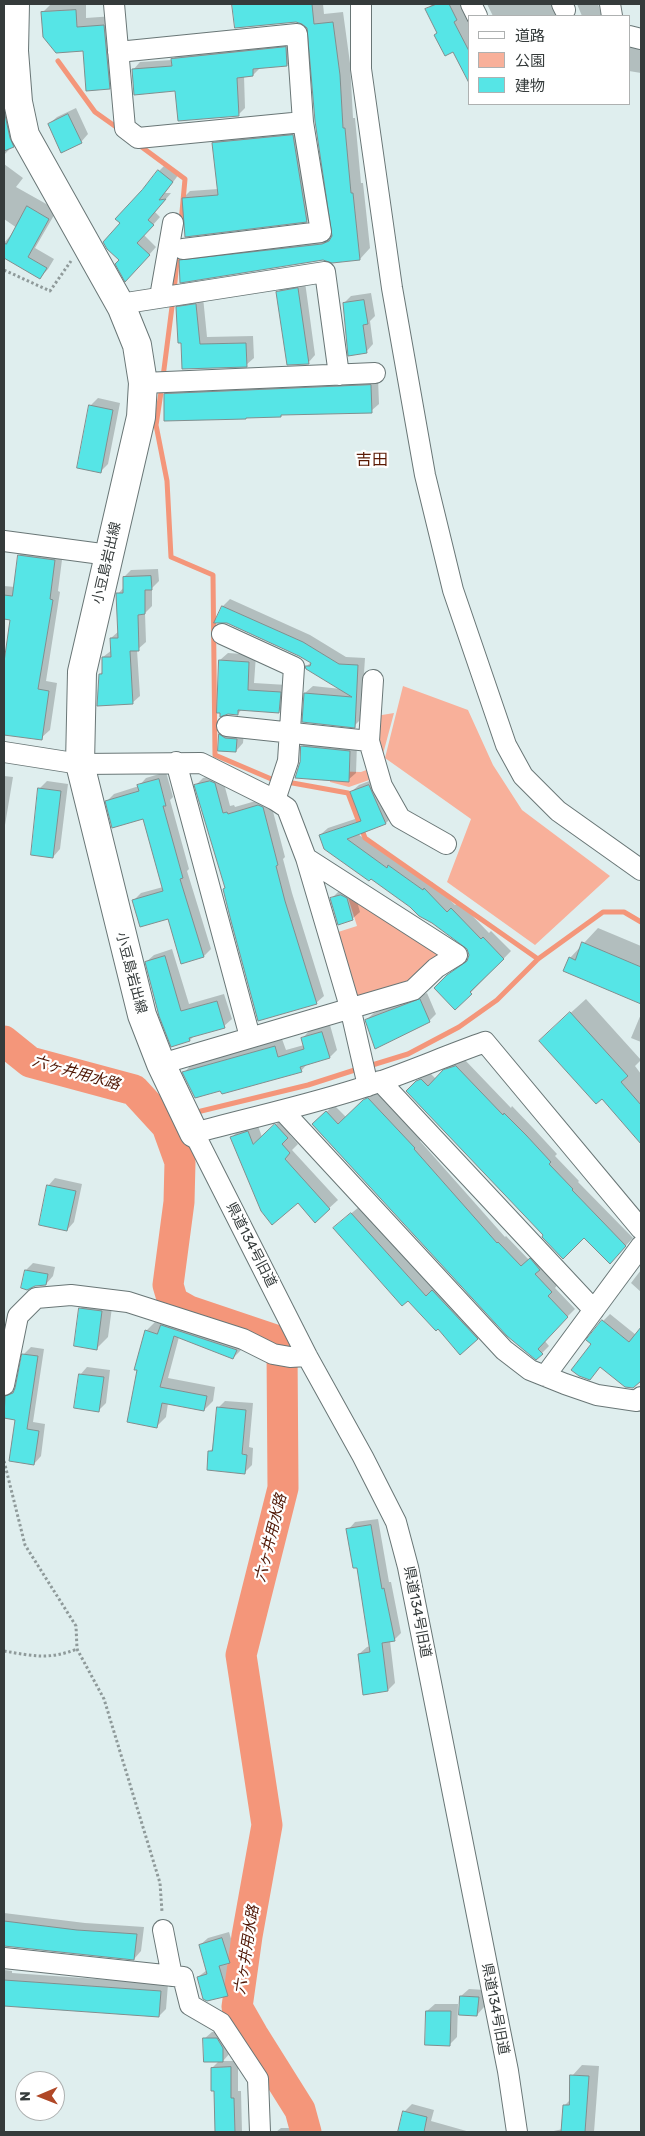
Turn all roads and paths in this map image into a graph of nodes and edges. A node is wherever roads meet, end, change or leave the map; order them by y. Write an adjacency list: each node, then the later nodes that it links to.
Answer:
1 (15, 4): 9 (main road, 小豆島岩出線)
2 (114, 4): 6 (street)
3 (361, 4): 30 (street)
4 (470, 4): 5 (street)
5 (476, 15)
6 (118, 52): 7 (street); 7 (street)
7 (303, 122): 10 (street)
8 (173, 223): 12 (street)
9 (85, 240): 11 (path); 13 (main road, 小豆島岩出線)
10 (183, 248)
11 (4, 270)
12 (170, 296): 13 (street); 15 (street)
13 (120, 304): 16 (main road, 小豆島岩出線)
14 (375, 373): 15 (street)
15 (339, 375): 16 (street)
16 (157, 383): 18 (main road, 小豆島岩出線)
17 (4, 541): 18 (street)
18 (109, 555): 26 (main road, 小豆島岩出線)
19 (222, 634): 22 (street)
20 (373, 680): 23 (street)
21 (227, 726): 22 (street)
22 (289, 732): 23 (street); 27 (street)
23 (369, 741): 28 (street)
24 (4, 752): 26 (street)
25 (176, 762): 26 (street); 27 (street); 32 (street)
26 (80, 764): 33 (main road, 小豆島岩出線)
27 (279, 788): 29 (street)
28 (446, 844)
29 (306, 858): 31 (street); 31 (street)
30 (641, 870)
31 (350, 1007): 32 (street); 34 (street)
32 (250, 1037): 33 (street)
33 (160, 1064): 36 (main road, 小豆島岩出線)
34 (369, 1075): 35 (street); 37 (street); 39 (street)
35 (283, 1111): 36 (street); 41 (street)
36 (194, 1133): 40 (street, 県道134号旧道)
37 (641, 1229)
38 (641, 1246): 39 (street)
39 (594, 1310): 41 (street)
40 (290, 1356): 42 (street); 51 (street, 県道134号旧道)
41 (545, 1376): 43 (street)
42 (4, 1385)
43 (641, 1397)
44 (4, 1461): 45 (path)
45 (77, 1649): 46 (path); 47 (path)
46 (4, 1651)
47 (163, 1930): 49 (street)
48 (4, 1958): 49 (street)
49 (172, 1976): 50 (street)
50 (260, 2132)
51 (517, 2132)

